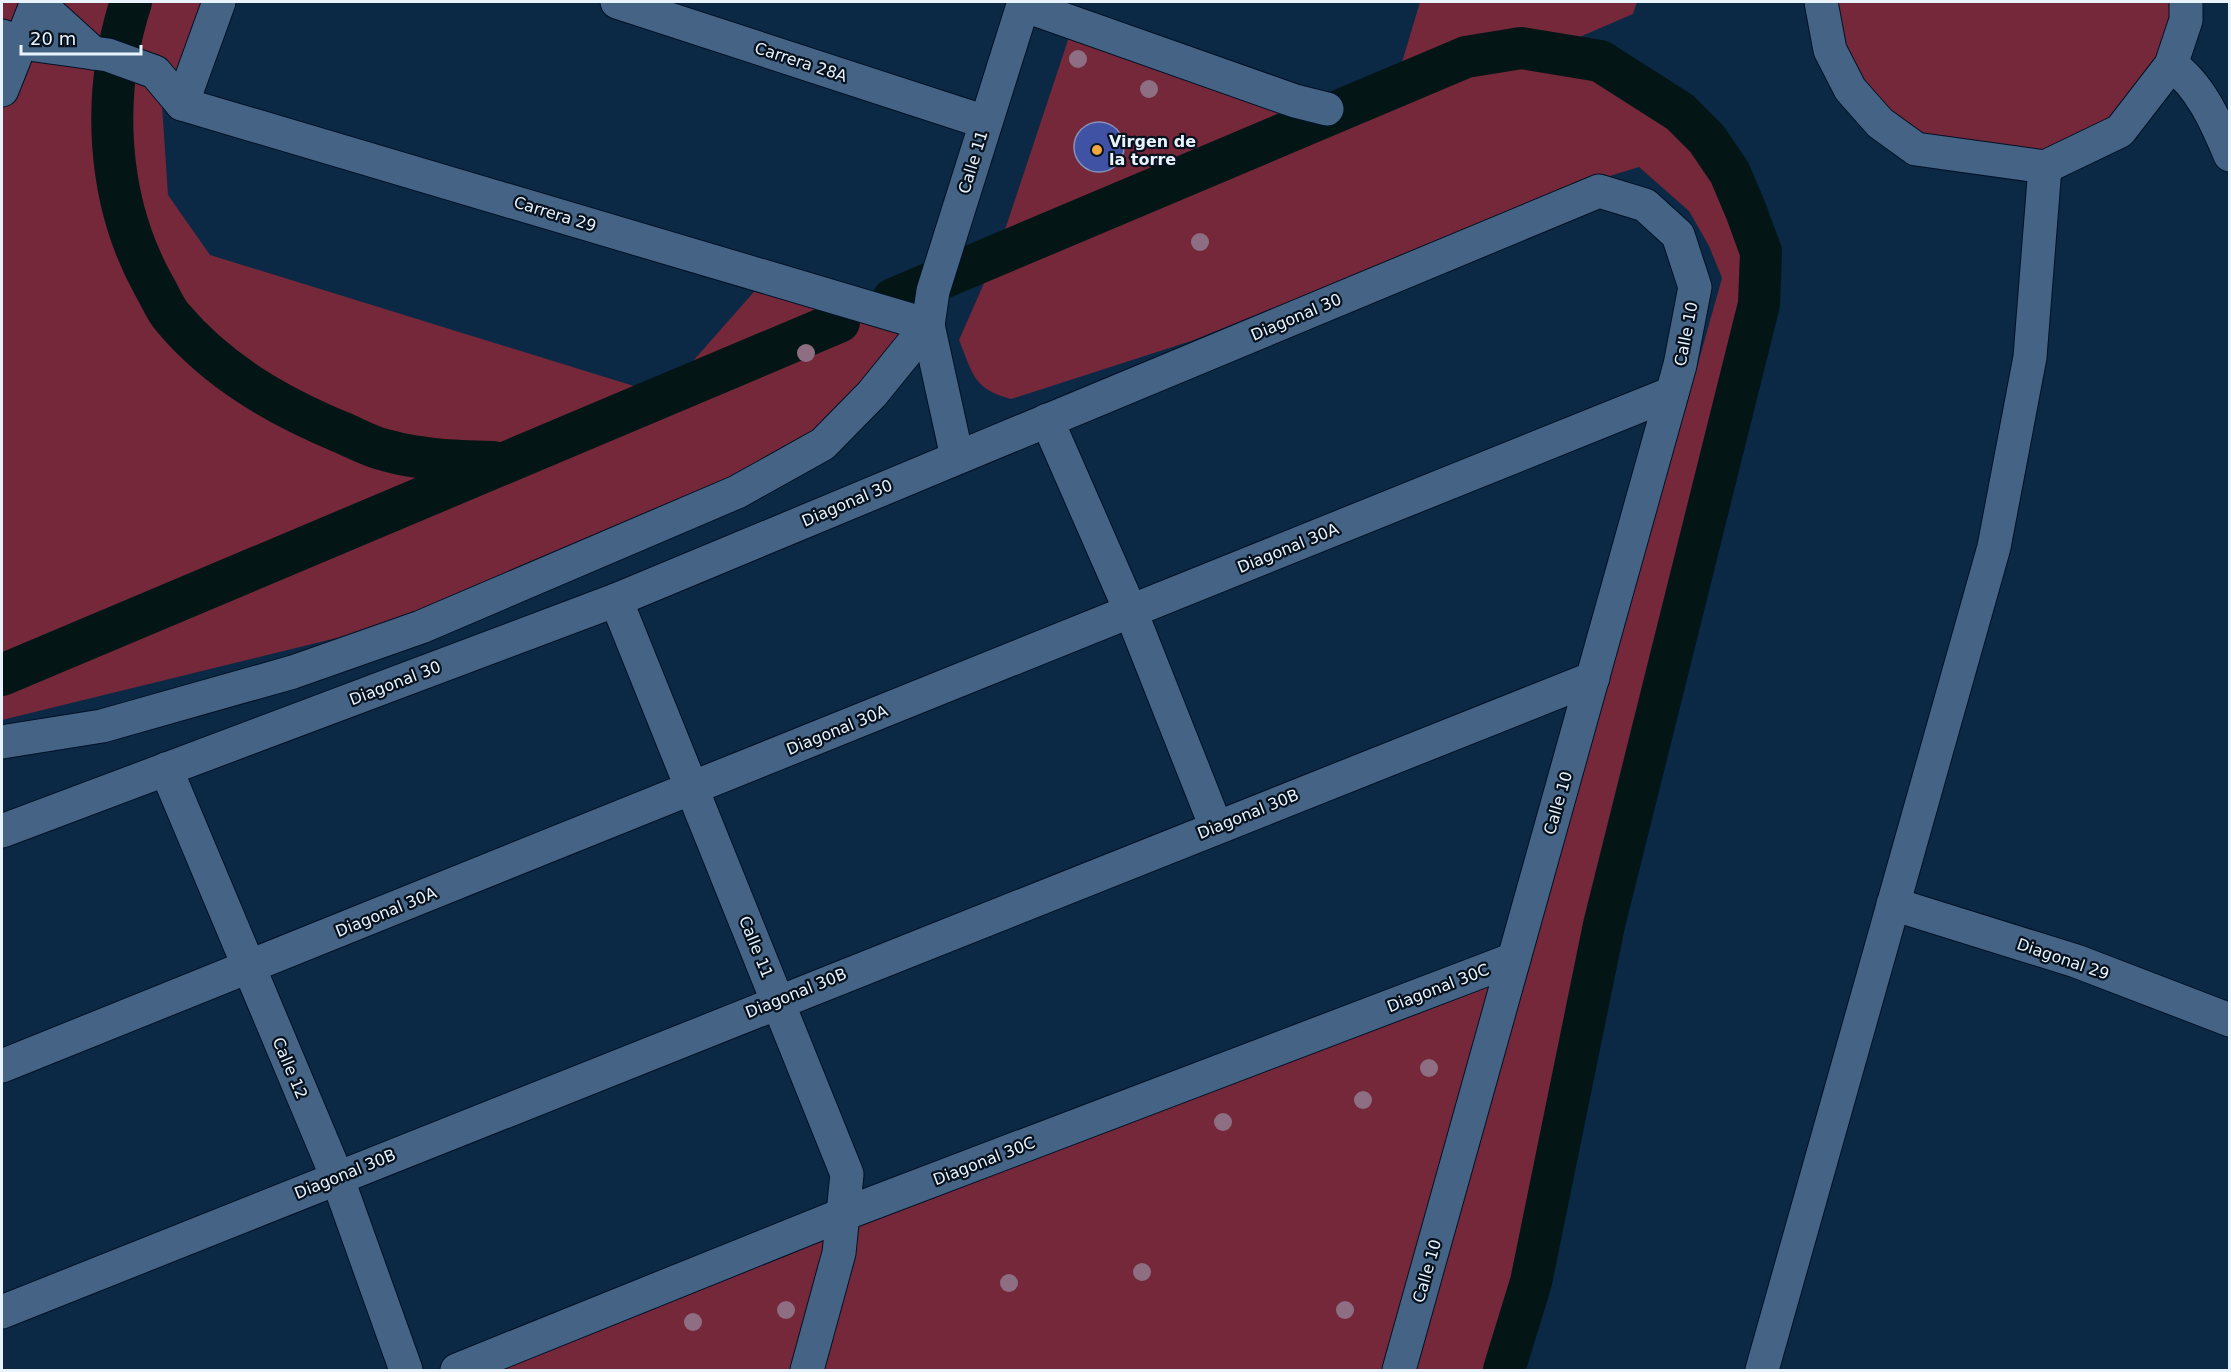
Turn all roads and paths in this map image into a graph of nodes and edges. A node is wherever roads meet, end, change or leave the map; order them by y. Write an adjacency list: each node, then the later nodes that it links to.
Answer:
1 (37, 2): 7 (street); 8 (street)
2 (219, 2): 11 (street)
3 (617, 2): 13 (street, Carrera 28A)
4 (1821, 2): 15 (street)
5 (2186, 2): 9 (street)
6 (1023, 3): 12 (street); 13 (street, Calle 11)
7 (11, 40): 8 (street); 10 (street)
8 (101, 54): 11 (street)
9 (2171, 65): 14 (street); 15 (street)
10 (2, 90)
11 (182, 104): 17 (street, Carrera 29)
12 (1327, 109)
13 (985, 122): 17 (street, Calle 11)
14 (2229, 155)
15 (2045, 167): 29 (street)
16 (1678, 235): 18 (street, Calle 10); 19 (street, Diagonal 30)
17 (928, 325): 20 (street); 24 (street)
18 (1672, 393): 22 (street, Diagonal 30A); 23 (street, Calle 10)
19 (1047, 420): 20 (street, Diagonal 30); 22 (street)
20 (957, 457): 21 (street, Diagonal 30)
21 (616, 600): 25 (street, Diagonal 30); 26 (street, Calle 11)
22 (1131, 612): 26 (street, Diagonal 30A); 27 (street)
23 (1593, 678): 27 (street, Diagonal 30B); 30 (street, Calle 10)
24 (2, 742)
25 (166, 769): 28 (street, Diagonal 30); 31 (street, Calle 12)
26 (693, 788): 31 (street, Diagonal 30A); 32 (street, Calle 11)
27 (1215, 827): 32 (street, Diagonal 30B)
28 (2, 831)
29 (1893, 904): 33 (street, Diagonal 29); 42 (street)
30 (1514, 959): 36 (street, Diagonal 30C); 41 (street, Calle 10)
31 (248, 967): 34 (street, Diagonal 30A); 35 (street, Calle 12)
32 (777, 1001): 35 (street, Diagonal 30B); 36 (street, Calle 11)
33 (2229, 1020)
34 (2, 1066)
35 (337, 1177): 37 (street, Diagonal 30B); 38 (street, Calle 12)
36 (844, 1214): 39 (street, Diagonal 30C); 40 (street, Calle 11)
37 (2, 1312)
38 (406, 1371)
39 (457, 1371)
40 (807, 1371)
41 (1399, 1371)
42 (1761, 1371)

